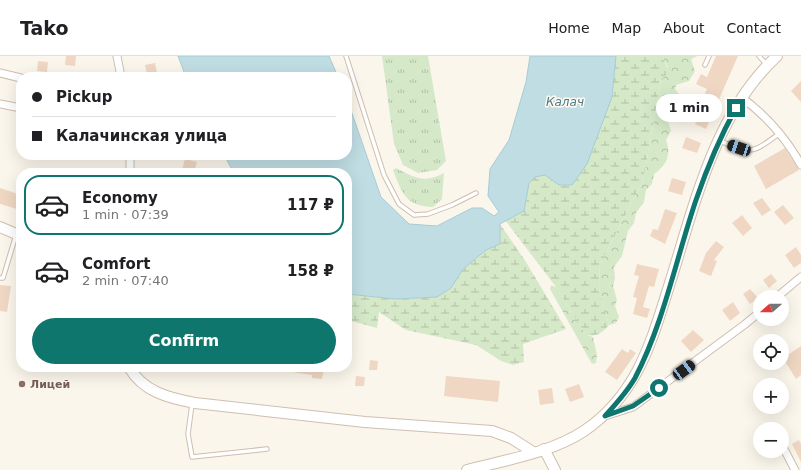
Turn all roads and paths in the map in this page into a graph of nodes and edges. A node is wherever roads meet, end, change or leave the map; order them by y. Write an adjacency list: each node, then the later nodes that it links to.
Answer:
1 (117, 56): 8 (street)
2 (346, 56): 9 (lane)
3 (709, 56): 6 (lane)
4 (759, 56): 7 (lane)
5 (777, 56): 7 (main road)
6 (705, 65)
7 (767, 65): 13 (main road)
8 (120, 72)
9 (351, 72)
10 (0, 73): 12 (street)
11 (352, 75): 19 (lane)
12 (16, 77)
13 (741, 97): 16 (street); 17 (main road)
14 (0, 104): 15 (street)
15 (16, 107)
16 (780, 133): 17 (lane); 18 (street)
17 (718, 141): 29 (main road)
18 (801, 165)
19 (476, 193)
20 (0, 227): 21 (main road)
21 (16, 234)
22 (16, 243): 24 (lane)
23 (801, 277): 25 (street)
24 (0, 278)
25 (785, 290)
26 (753, 318): 29 (street)
27 (133, 372): 28 (main road)
28 (192, 403): 30 (lane); 32 (main road)
29 (605, 416): 31 (main road)
30 (267, 449)
31 (544, 449): 32 (main road); 35 (main road)
32 (533, 452): 34 (main road)
33 (789, 458): 36 (street)
34 (467, 470)
35 (555, 470)
36 (796, 470)

